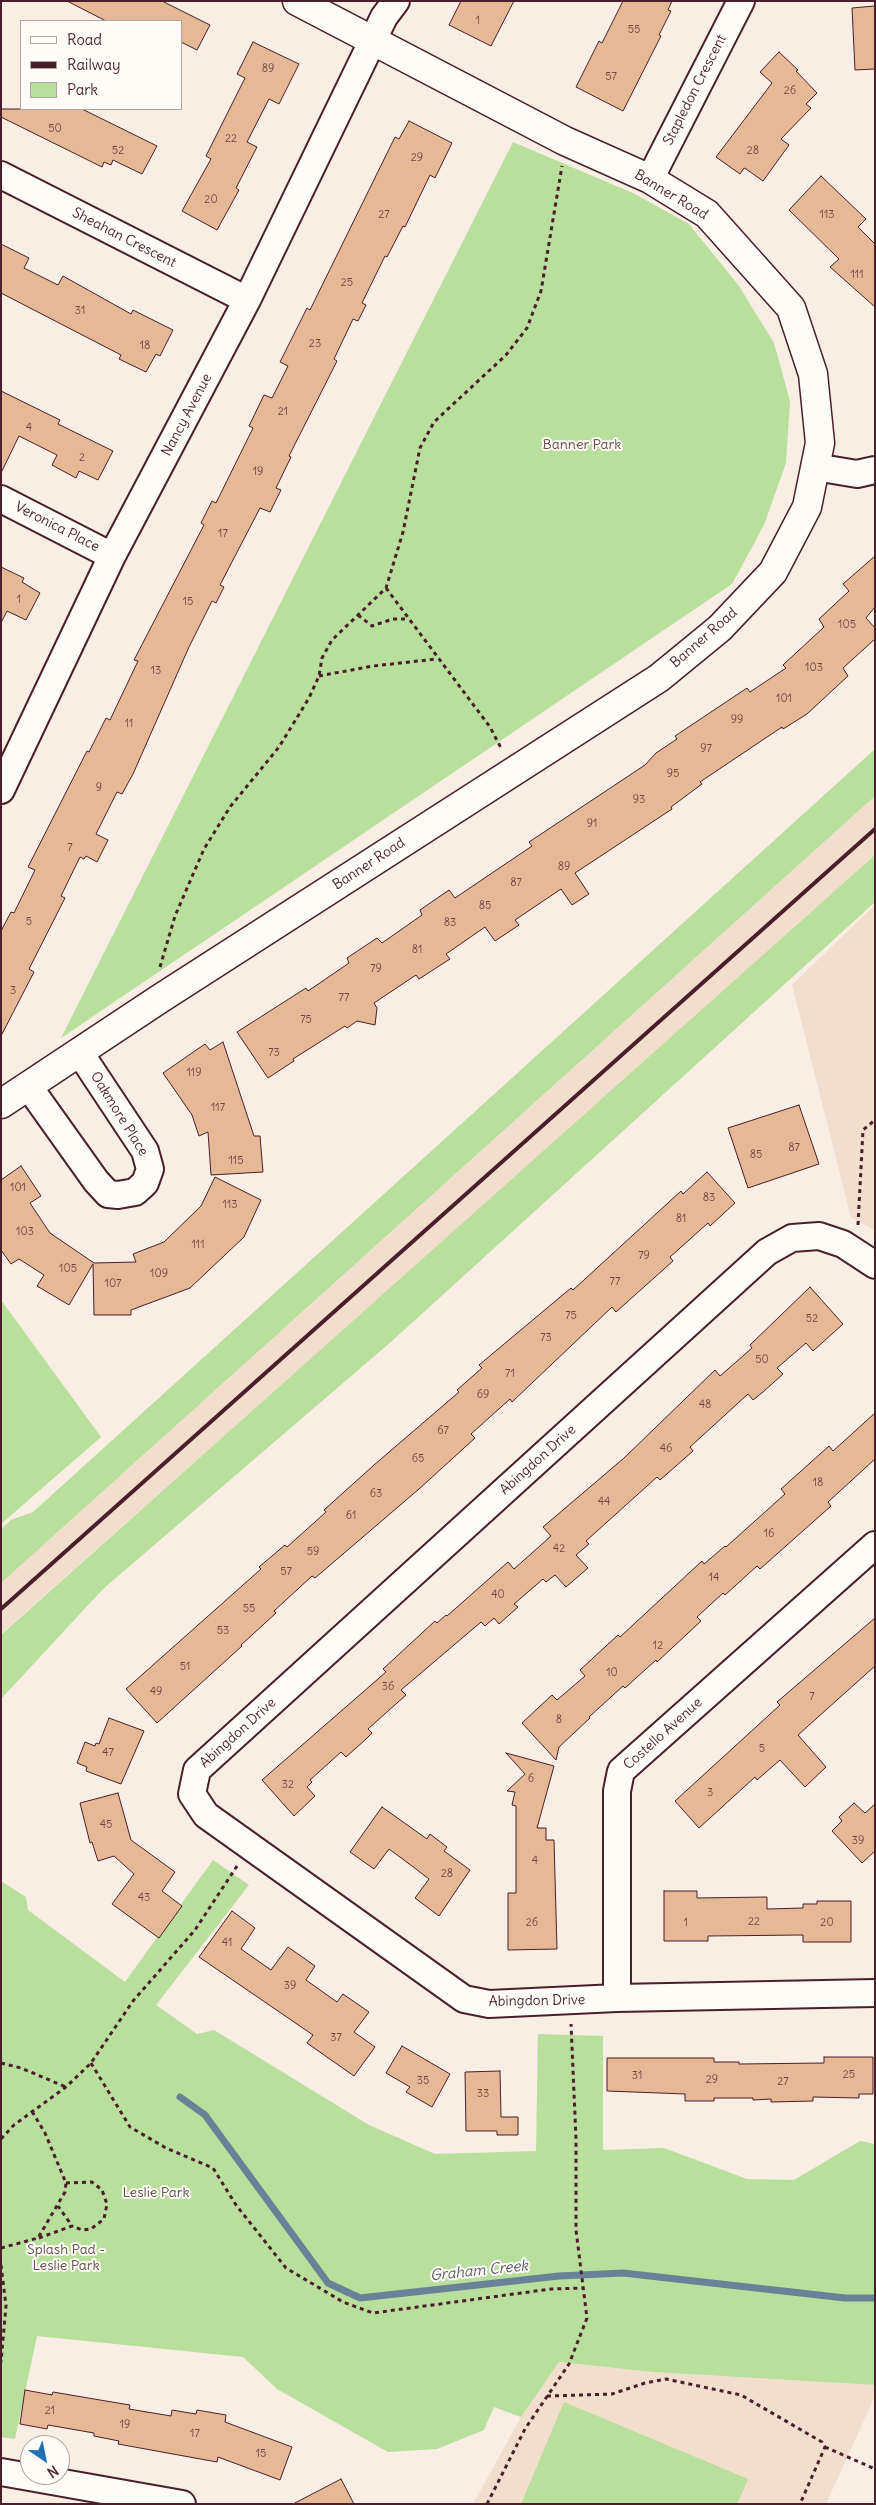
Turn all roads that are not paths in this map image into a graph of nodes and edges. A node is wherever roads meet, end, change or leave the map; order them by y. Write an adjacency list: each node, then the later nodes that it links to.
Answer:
1 (297, 1): 4 (street, Banner Road)
2 (396, 1): 4 (street, Nancy Avenue)
3 (741, 1): 6 (street, Stapledon Crescent)
4 (374, 41): 6 (street, Banner Road); 7 (street, Nancy Avenue)
5 (1, 175): 7 (street, Sheahan Crescent)
6 (650, 179): 8 (street, Banner Road)
7 (247, 300): 11 (street, Nancy Avenue)
8 (815, 467): 9 (street); 13 (street, Banner Road)
9 (875, 470)
10 (1, 499): 11 (street, Veronica Place)
11 (112, 556): 12 (street, Nancy Avenue)
12 (1, 790)
13 (80, 1053): 14 (street, Banner Road); 14 (street, Oakmore Place)
14 (29, 1087): 15 (street, Banner Road)
15 (1, 1104)
16 (875, 1265): 19 (street, Abingdon Drive)
17 (875, 1545): 19 (street, Costello Avenue)
18 (875, 1993): 19 (street, Abingdon Drive)
19 (617, 1998)
20 (1, 2472): 21 (street)
21 (182, 2504)

